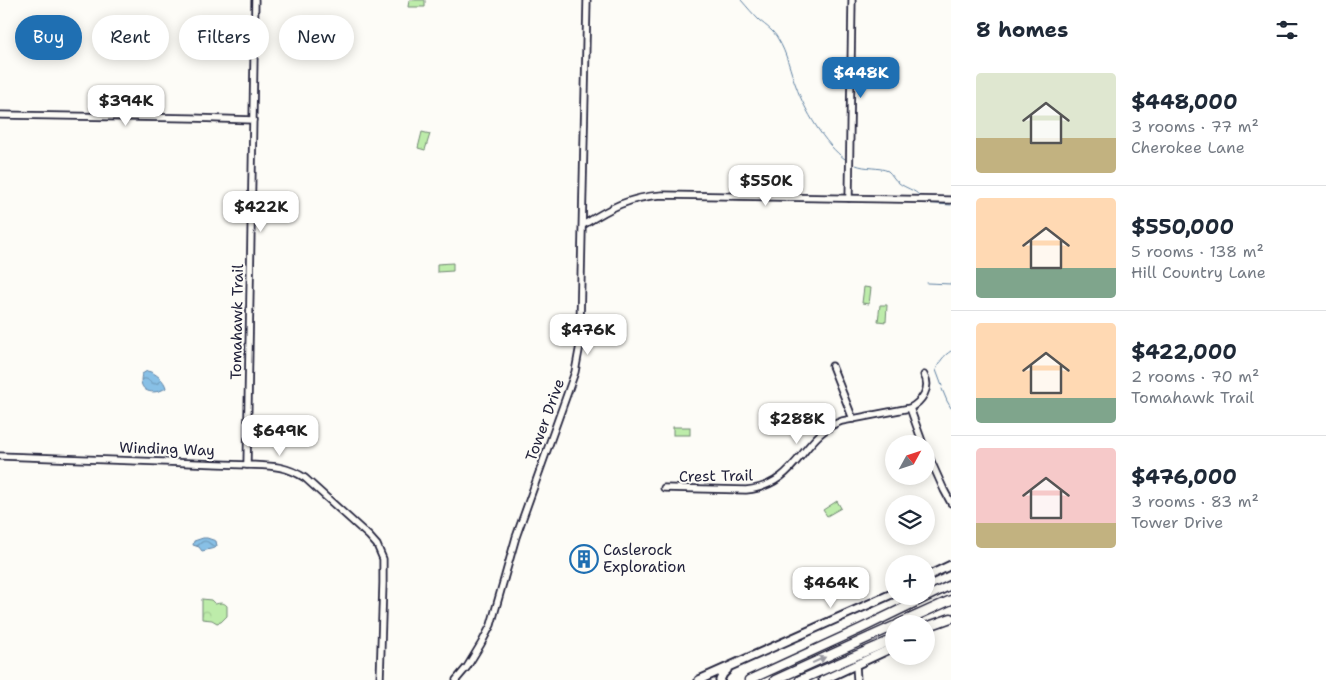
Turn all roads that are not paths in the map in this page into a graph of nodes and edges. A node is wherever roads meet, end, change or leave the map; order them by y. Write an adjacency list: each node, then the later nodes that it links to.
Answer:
1 (254, 0): 5 (street, Tomahawk Trail)
2 (587, 0): 8 (street, Tower Drive)
3 (852, 0): 6 (street)
4 (0, 115): 5 (street)
5 (253, 120): 15 (street, Tomahawk Trail)
6 (850, 198): 7 (street); 8 (street)
7 (951, 200)
8 (583, 225): 38 (street, Tower Drive)
9 (832, 366): 12 (street)
10 (924, 374): 11 (street)
11 (910, 408): 12 (street, Crest Trail); 13 (street)
12 (853, 419): 17 (street, Crest Trail)
13 (920, 435)
14 (0, 456): 15 (street, Winding Way)
15 (247, 465): 37 (street, Winding Way)
16 (935, 470): 18 (street)
17 (664, 488)
18 (951, 503)
19 (951, 566): 20 (main road)
20 (935, 573)
21 (951, 579): 23 (highway)
22 (951, 585): 31 (highway)
23 (935, 587)
24 (885, 597): 36 (main road)
25 (951, 600): 27 (highway)
26 (902, 605): 31 (highway)
27 (918, 615)
28 (951, 618): 29 (highway); 30 (main road)
29 (935, 624)
30 (935, 627)
31 (860, 629): 41 (highway)
32 (885, 630): 42 (highway, one-way to 32)
33 (885, 643): 43 (highway)
34 (885, 651): 35 (main road)
35 (856, 665): 44 (main road); 45 (street)
36 (731, 666): 39 (main road); 40 (main road)
37 (380, 680)
38 (456, 680)
39 (700, 680)
40 (720, 680)
41 (749, 680)
42 (775, 680)
43 (800, 680)
44 (823, 680)
45 (858, 680)

